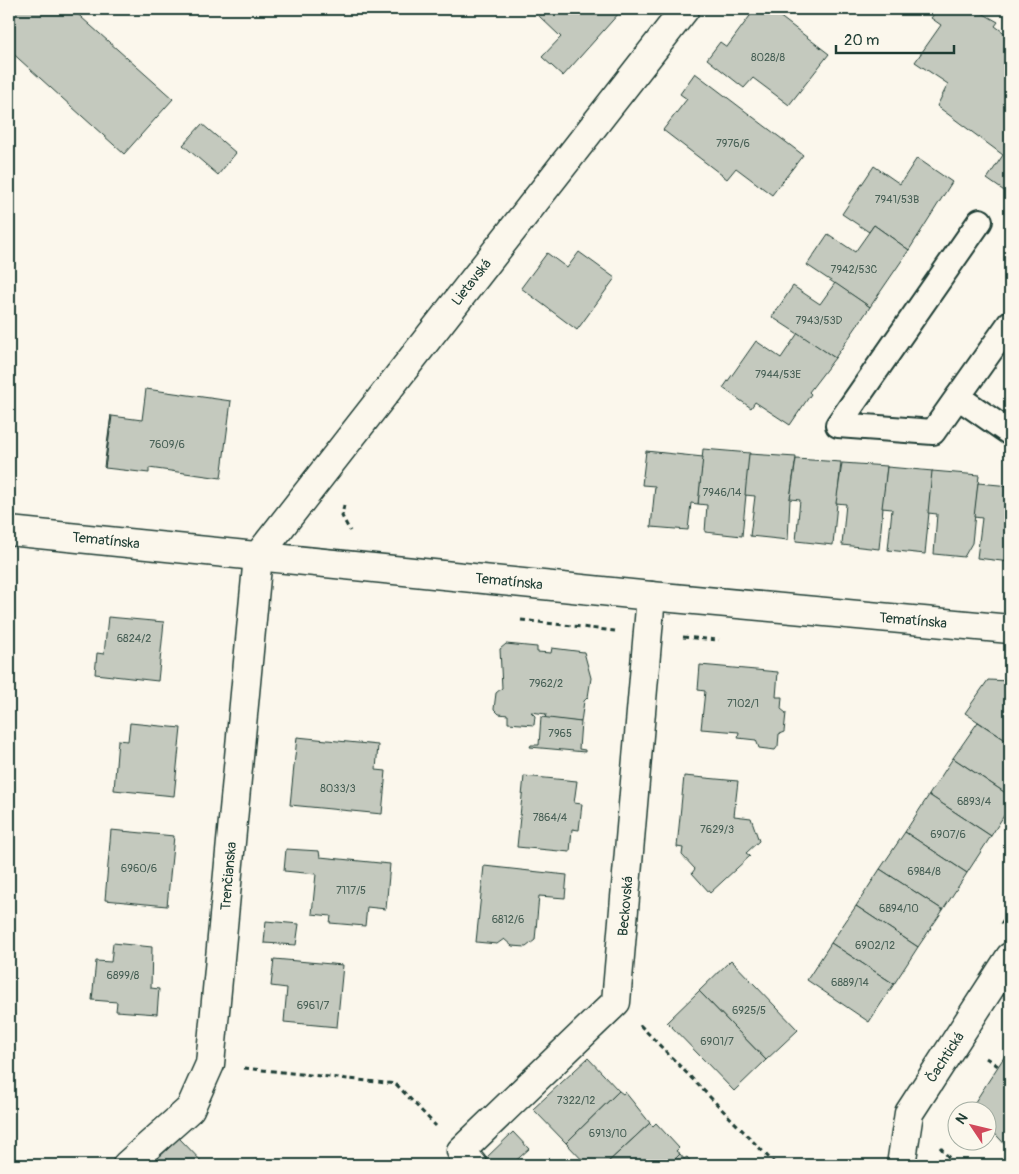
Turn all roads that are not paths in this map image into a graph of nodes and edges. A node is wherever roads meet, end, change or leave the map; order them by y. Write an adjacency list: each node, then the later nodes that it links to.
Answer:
1 (685, 9): 7 (street, Lietavská)
2 (980, 221): 4 (lane)
3 (1010, 323): 4 (lane)
4 (958, 397): 5 (lane)
5 (1010, 433)
6 (9, 530): 7 (street, Tematínska)
7 (258, 556): 8 (street, Tematínska); 12 (street, Trenčianska)
8 (651, 596): 9 (street, Tematínska); 11 (street, Beckovská)
9 (1010, 629)
10 (1010, 957): 13 (street, Čachtická)
11 (467, 1158)
12 (127, 1165)
13 (901, 1165)

